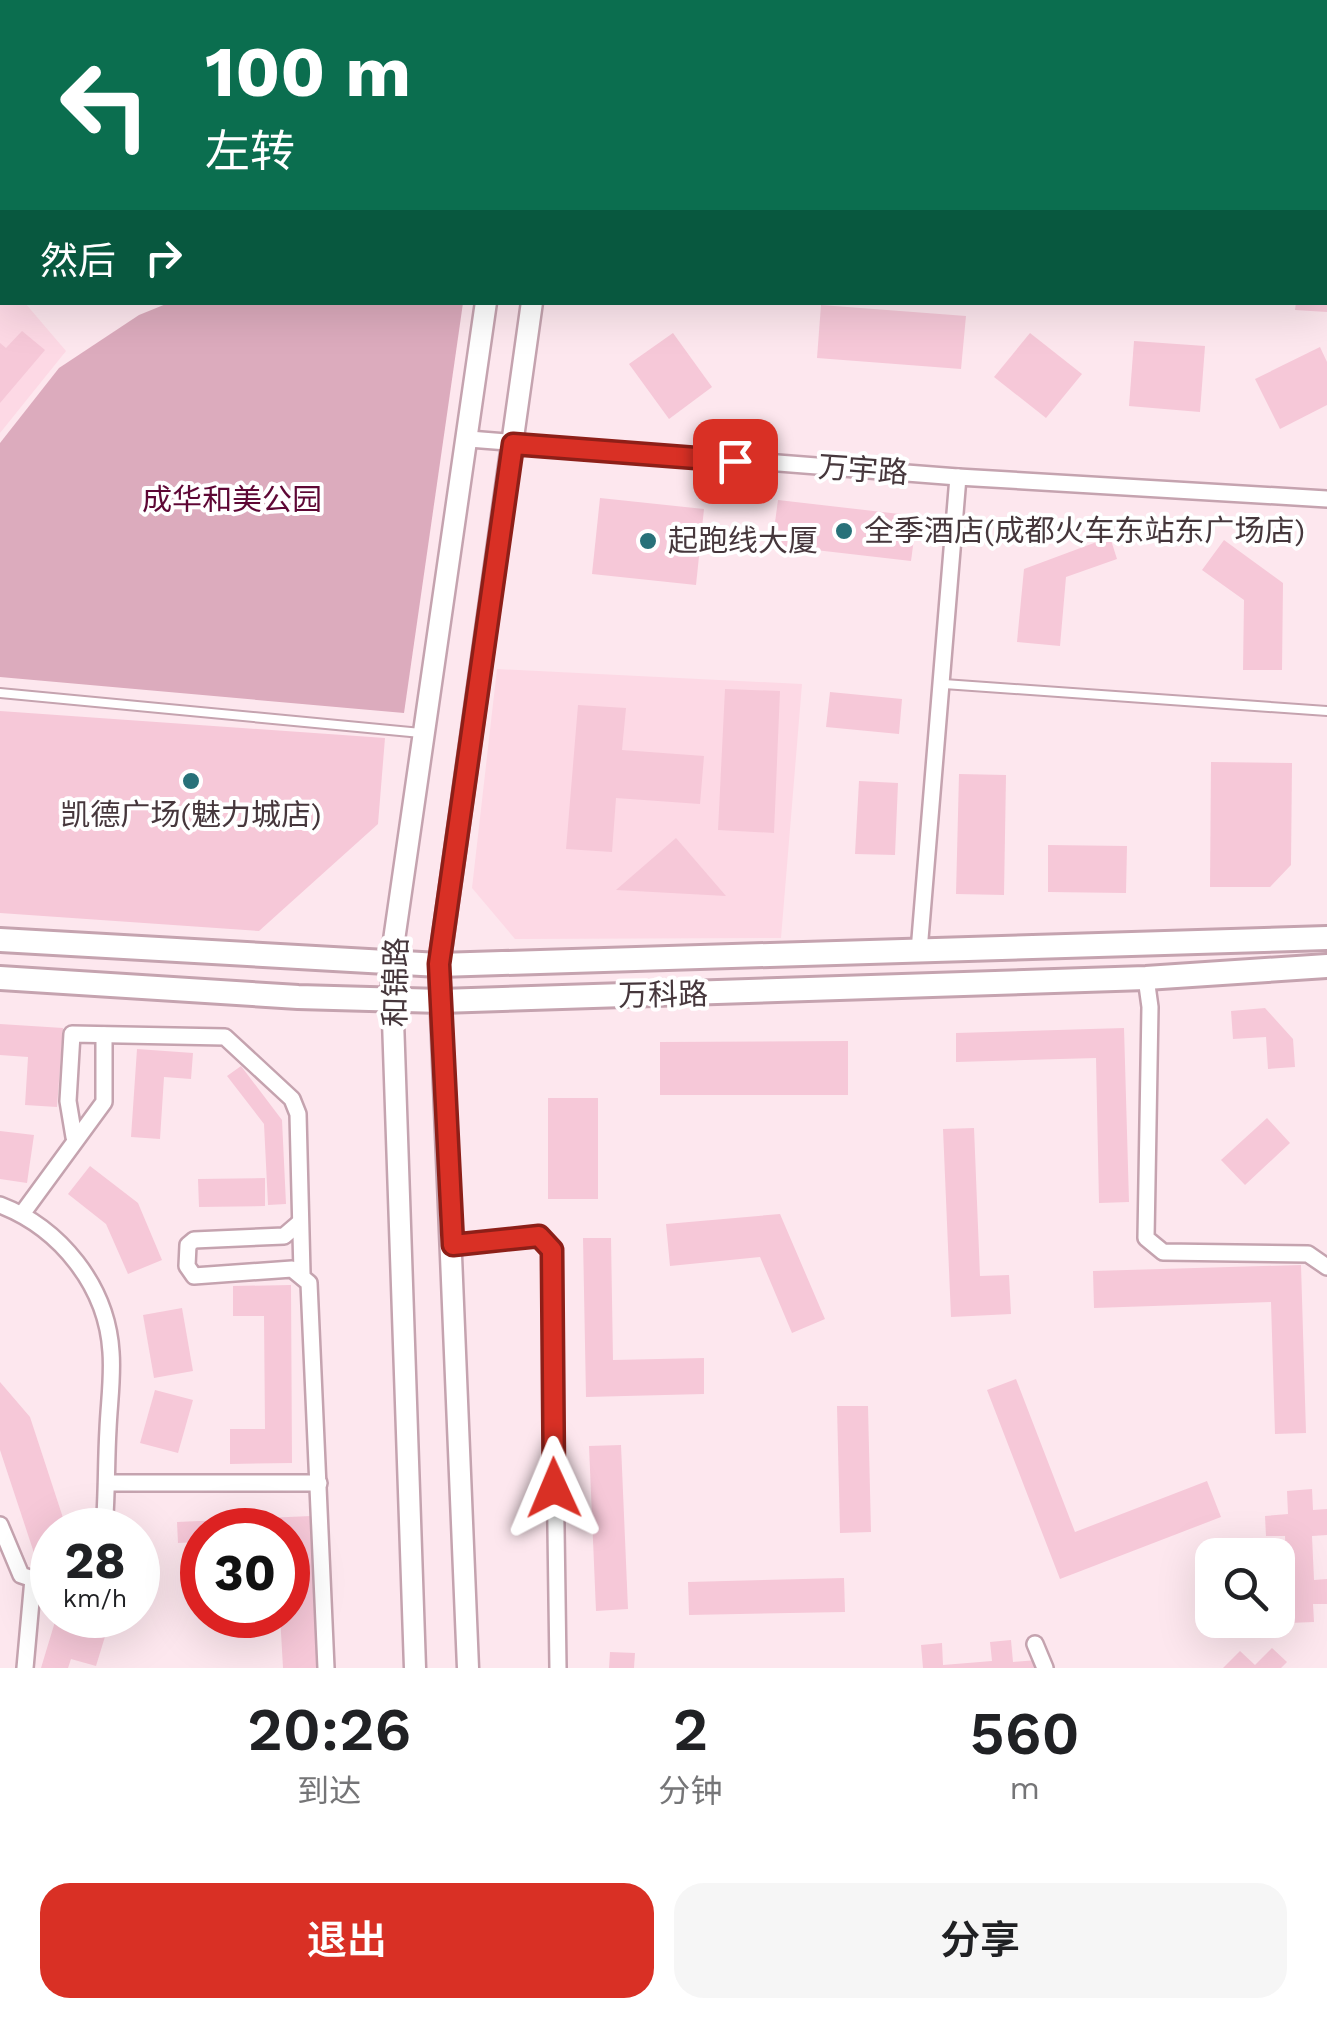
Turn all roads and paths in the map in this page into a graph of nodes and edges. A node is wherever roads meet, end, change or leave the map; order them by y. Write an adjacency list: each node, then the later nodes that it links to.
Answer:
1 (486, 305): 3 (street, 和锦路)
2 (532, 305): 4 (street)
3 (470, 440): 4 (street, 万宇路); 11 (street, 和锦路)
4 (513, 444): 5 (street, 万宇路); 16 (street)
5 (958, 477): 6 (street, 万宇路); 7 (street, 万宇路); 8 (street)
6 (1327, 490)
7 (1327, 500)
8 (944, 684): 10 (lane); 14 (street)
9 (0, 693): 11 (lane)
10 (1327, 711)
11 (425, 733): 15 (street, 和锦路)
12 (1327, 938): 14 (main road, 万科路)
13 (0, 940): 15 (main road, 万科路)
14 (918, 950): 16 (main road, 万科路)
15 (391, 962): 16 (main road, 万科路); 20 (street, 和锦路)
16 (439, 964): 21 (street)
17 (1327, 966): 19 (main road, 万科路)
18 (0, 978): 20 (main road, 万科路)
19 (1146, 978): 21 (main road, 万科路); 28 (street)
20 (392, 999): 21 (main road, 万科路); 39 (street, 和锦路)
21 (441, 1001): 27 (street)
22 (104, 1034): 23 (street); 23 (street); 26 (street)
23 (74, 1138): 25 (street)
24 (0, 1205): 25 (street)
25 (22, 1214): 30 (street)
26 (298, 1224): 29 (street); 29 (street)
27 (453, 1245): 40 (street); 41 (street)
28 (1327, 1267)
29 (302, 1274): 31 (street)
30 (108, 1483): 31 (street); 32 (street)
31 (319, 1483): 38 (street)
32 (106, 1508)
33 (0, 1525): 34 (street)
34 (30, 1577)
35 (30, 1609): 37 (street)
36 (1035, 1644): 42 (street)
37 (24, 1668)
38 (326, 1668)
39 (415, 1668)
40 (468, 1668)
41 (558, 1668)
42 (1045, 1668)

